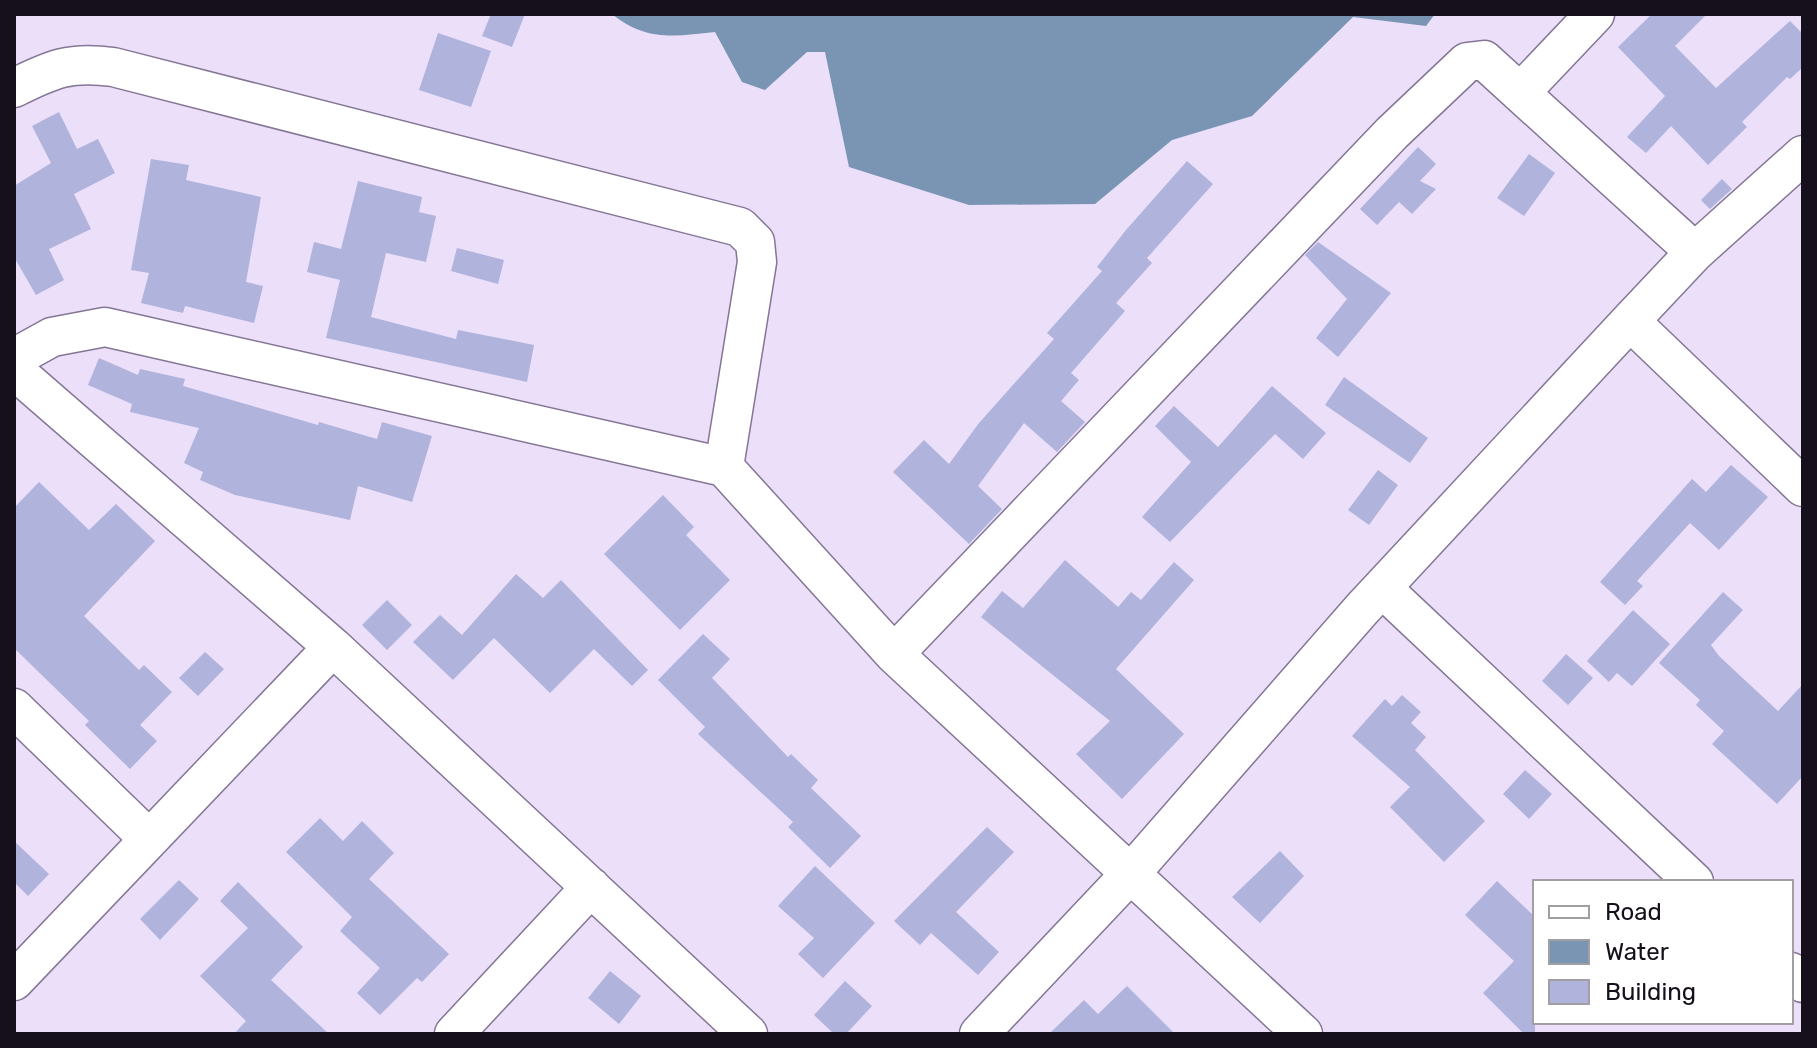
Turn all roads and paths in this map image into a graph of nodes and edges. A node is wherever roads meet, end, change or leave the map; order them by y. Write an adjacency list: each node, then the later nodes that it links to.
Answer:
1 (1595, 14): 3 (street)
2 (14, 88): 9 (street)
3 (1520, 93): 5 (street); 13 (street)
4 (1803, 155): 5 (street)
5 (1695, 252): 6 (street)
6 (1630, 321): 10 (street); 11 (street)
7 (14, 358): 9 (street)
8 (14, 370): 12 (street)
9 (724, 467): 13 (street)
10 (1803, 487)
11 (1382, 588): 16 (street); 17 (street)
12 (333, 647): 15 (street); 18 (street)
13 (894, 654): 16 (street)
14 (14, 708): 15 (street)
15 (149, 839): 19 (street)
16 (1131, 873): 22 (street); 23 (street)
17 (1692, 880)
18 (591, 887): 20 (street); 21 (street)
19 (14, 981)
20 (454, 1034)
21 (748, 1034)
22 (979, 1034)
23 (1303, 1034)

